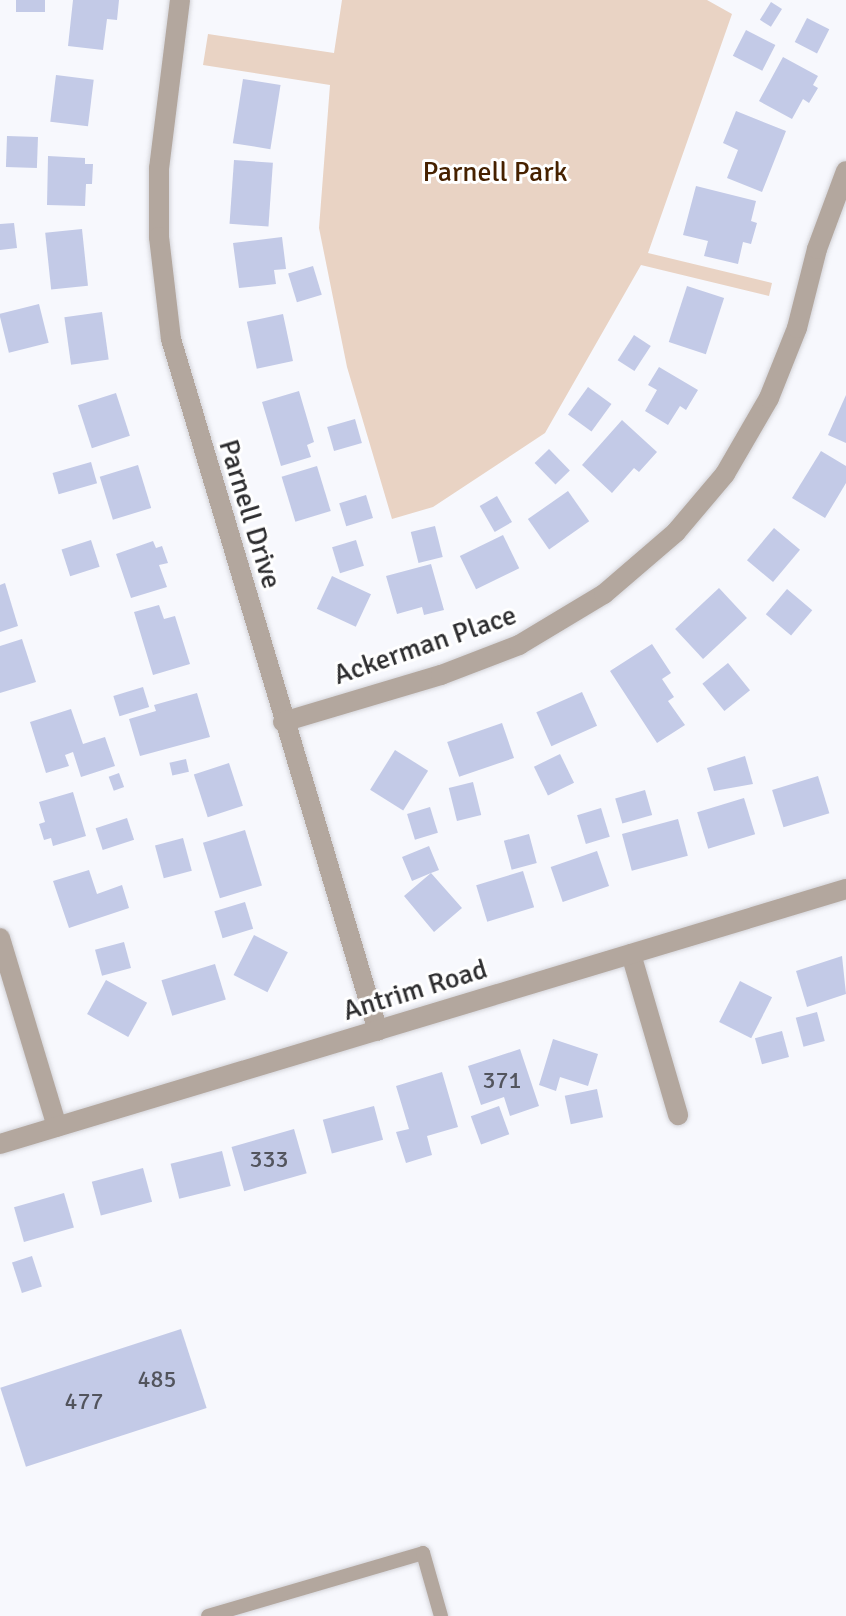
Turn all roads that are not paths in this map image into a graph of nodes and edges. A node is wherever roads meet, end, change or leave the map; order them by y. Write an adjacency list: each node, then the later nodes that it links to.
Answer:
1 (180, 0): 3 (street, Parnell Drive)
2 (846, 171): 3 (street, Ackerman Place)
3 (283, 722): 7 (street, Parnell Drive)
4 (846, 889): 6 (street, Antrim Road)
5 (0, 938): 9 (street)
6 (631, 954): 7 (street, Antrim Road); 8 (street)
7 (378, 1031): 9 (street, Antrim Road)
8 (678, 1115)
9 (57, 1127): 10 (street, Antrim Road)
10 (0, 1144)
11 (208, 1616): 12 (lane)
12 (441, 1616)

